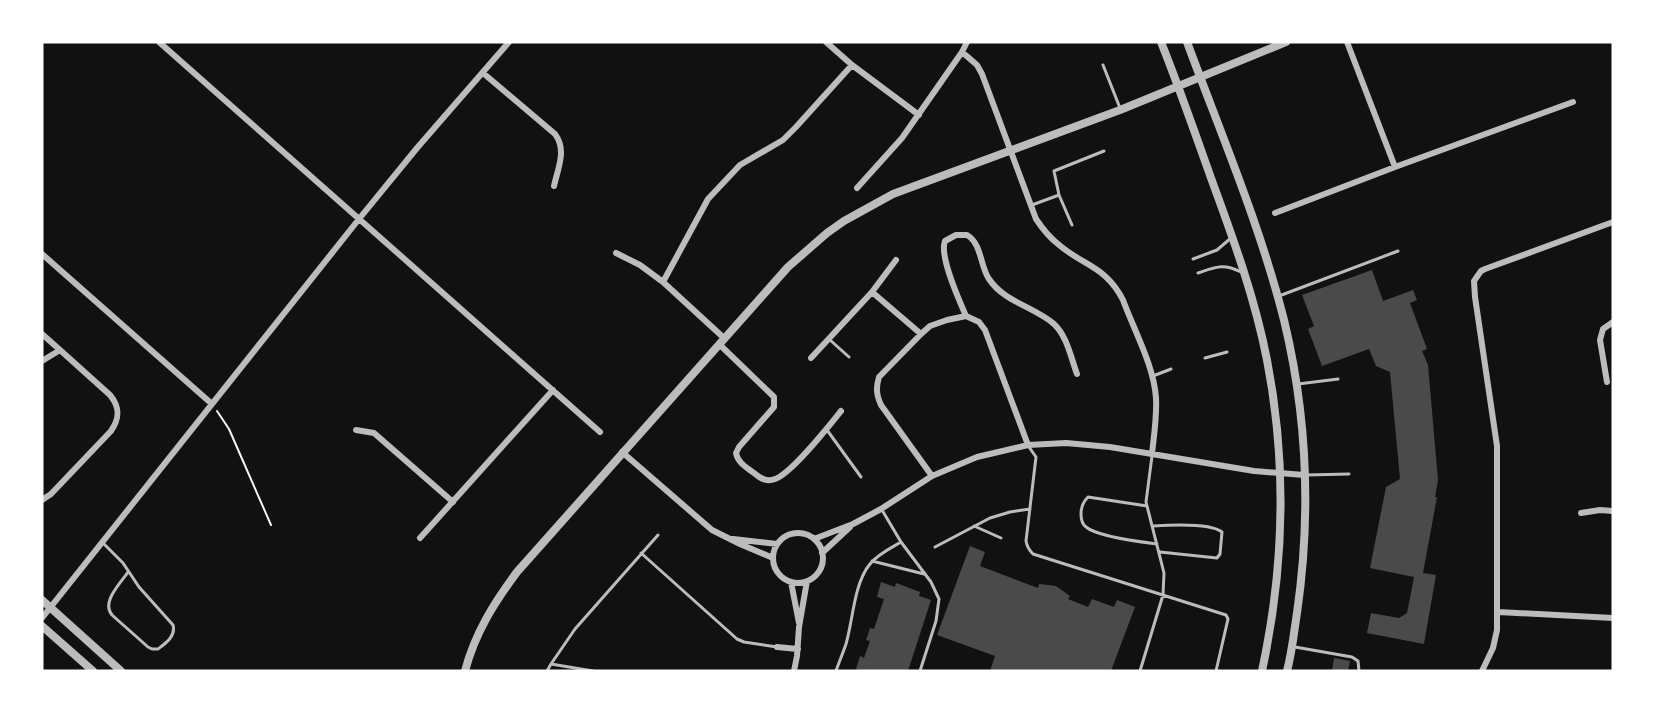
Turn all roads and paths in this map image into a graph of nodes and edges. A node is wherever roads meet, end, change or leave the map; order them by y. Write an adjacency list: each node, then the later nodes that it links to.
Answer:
1 (159, 42): 26 (street)
2 (509, 42): 12 (street)
3 (826, 42): 10 (street)
4 (967, 42): 9 (street)
5 (1161, 42): 14 (street)
6 (1187, 42): 13 (street)
7 (1286, 42): 13 (street)
8 (1347, 42): 20 (street)
9 (962, 52): 17 (street); 18 (street)
10 (852, 65): 17 (street); 37 (street)
11 (1103, 65): 16 (lane)
12 (483, 73): 21 (street); 26 (street)
13 (1200, 77): 14 (street); 39 (street)
14 (1178, 86): 16 (street); 29 (street)
15 (1573, 102): 20 (street)
16 (1120, 110): 18 (street)
17 (919, 115): 22 (street)
18 (1010, 151): 24 (street); 45 (street)
19 (1104, 151): 23 (lane)
20 (1395, 167): 25 (street)
21 (554, 186)
22 (857, 188)
23 (1059, 195): 24 (lane); 28 (lane)
24 (1031, 205): 54 (street)
25 (1275, 213)
26 (359, 219): 58 (street); 59 (street)
27 (1613, 222): 105 (street)
28 (1072, 225)
29 (1232, 237): 33 (lane); 36 (street)
30 (1398, 251): 39 (lane)
31 (616, 253): 37 (street)
32 (42, 254): 59 (street)
33 (1193, 259)
34 (896, 260): 38 (street)
35 (1198, 273): 36 (lane)
36 (1245, 274): 67 (street)
37 (663, 282): 45 (street)
38 (872, 291): 43 (street); 44 (street)
39 (1278, 297): 57 (street)
40 (966, 316): 43 (street); 53 (street); 64 (street)
41 (1613, 322): 56 (street)
42 (42, 334): 46 (street)
43 (921, 334): 70 (street)
44 (828, 339): 48 (lane); 49 (street)
45 (721, 341): 61 (street); 65 (street)
46 (60, 350): 51 (street); 72 (street)
47 (1227, 352): 50 (lane)
48 (849, 357)
49 (811, 358)
50 (1205, 358)
51 (42, 361)
52 (1171, 369): 54 (lane)
53 (1077, 374)
54 (1152, 376): 66 (street)
55 (1338, 379): 57 (lane)
56 (1607, 382)
57 (1296, 384): 69 (street)
58 (553, 390): 63 (street); 73 (street)
59 (212, 404): 80 (path); 88 (street)
60 (841, 411): 61 (street)
61 (826, 429): 71 (lane)
62 (356, 430): 73 (street)
63 (600, 432)
64 (1028, 445): 66 (street); 70 (street); 76 (lane)
65 (622, 452): 86 (street); 116 (street)
66 (1152, 454): 67 (street); 74 (lane)
67 (1280, 473): 69 (street); 124 (street)
68 (1349, 474): 69 (lane)
69 (1304, 475): 110 (street)
70 (932, 476): 75 (street)
71 (861, 477)
72 (42, 500)
73 (453, 502): 84 (street)
74 (1147, 506): 82 (lane); 91 (lane)
75 (881, 509): 79 (street); 89 (lane)
76 (1030, 509): 81 (lane); 102 (lane)
77 (1613, 511): 78 (street)
78 (1581, 513)
79 (853, 524): 87 (street); 95 (street)
80 (271, 525)
81 (974, 526): 85 (lane); 92 (lane)
82 (1152, 526): 91 (lane); 93 (lane)
83 (658, 535): 94 (lane)
84 (420, 538)
85 (1001, 538)
86 (732, 539): 90 (street); 96 (street)
87 (814, 539): 90 (street); 95 (street)
88 (102, 542): 98 (lane); 104 (street)
89 (901, 542): 97 (lane); 99 (lane)
90 (777, 544): 96 (street)
91 (1157, 544): 93 (lane)
92 (935, 547)
93 (1159, 552): 102 (lane)
94 (641, 553): 111 (lane); 113 (lane)
95 (822, 553): 100 (street)
96 (773, 558): 101 (street)
97 (872, 561): 99 (lane); 120 (lane)
98 (128, 573): 98 (lane)
99 (926, 574): 121 (lane)
100 (807, 581): 101 (street); 109 (street)
101 (791, 582): 109 (street)
102 (1163, 595): 122 (lane); 123 (lane)
103 (42, 600): 104 (street)
104 (50, 608): 106 (street); 115 (street)
105 (1498, 612): 107 (street); 127 (street)
106 (42, 618)
107 (1613, 618)
108 (42, 626): 114 (street)
109 (799, 627): 112 (street)
110 (1292, 646): 125 (street); 126 (lane)
111 (777, 647): 112 (street)
112 (798, 649): 119 (street)
113 (551, 664): 117 (lane); 118 (lane)
114 (93, 671)
115 (121, 671)
116 (465, 671)
117 (547, 671)
118 (593, 671)
119 (794, 671)
120 (836, 671)
121 (920, 671)
122 (1140, 671)
123 (1216, 671)
124 (1262, 671)
125 (1287, 671)
126 (1359, 671)
127 (1482, 671)

